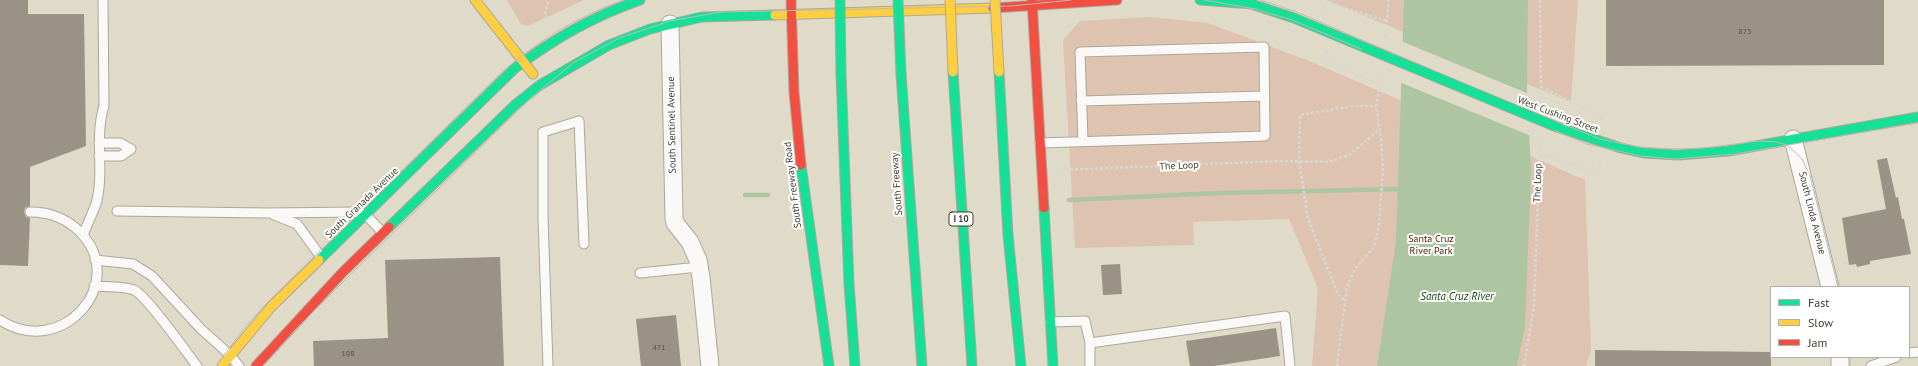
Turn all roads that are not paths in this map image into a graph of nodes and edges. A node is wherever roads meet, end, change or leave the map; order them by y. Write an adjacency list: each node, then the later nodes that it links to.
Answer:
1 (103, 0): 23 (lane)
2 (475, 0): 16 (main road)
3 (640, 0): 16 (main road)
4 (791, 0): 14 (main road, South Freeway Road)
5 (840, 0): 51 (main road, bridge)
6 (898, 0): 52 (main road, South Freeway, bridge)
7 (950, 0): 53 (main road, I 10, bridge)
8 (995, 0): 54 (main road, bridge)
9 (1117, 0): 12 (main road)
10 (1200, 0): 13 (main road, West Cushing Street)
11 (1239, 0): 13 (main road, West Cushing Street)
12 (1032, 3): 14 (main road); 24 (main road)
13 (1254, 5): 21 (main road, West Cushing Street, bridge)
14 (791, 14): 15 (main road); 50 (main road, South Freeway Road)
15 (670, 24): 17 (main road); 35 (street, South Sentinel Avenue)
16 (524, 62): 17 (main road); 29 (main road, South Granada Avenue)
17 (540, 85): 30 (main road)
18 (1264, 96): 19 (lane); 19 (lane); 22 (lane)
19 (1081, 101): 22 (lane)
20 (1918, 117): 21 (main road, West Cushing Street)
21 (1793, 139): 38 (street, South Linda Avenue)
22 (1083, 141): 24 (lane)
23 (98, 143): 25 (lane); 25 (lane)
24 (1040, 143): 40 (main road)
25 (98, 156): 31 (lane)
26 (117, 211): 28 (lane)
27 (30, 212): 31 (lane)
28 (268, 213): 29 (lane); 33 (lane)
29 (366, 215): 30 (lane); 33 (main road, South Granada Avenue)
30 (383, 233): 47 (main road)
31 (83, 235): 34 (lane)
32 (584, 244): 48 (lane)
33 (321, 257): 42 (main road, South Granada Avenue)
34 (95, 260): 37 (lane); 42 (lane)
35 (699, 267): 36 (lane); 49 (street)
36 (640, 273)
37 (94, 286): 39 (lane); 44 (lane)
38 (1830, 286)
39 (0, 320)
40 (1049, 322): 41 (lane); 55 (main road)
41 (1090, 342): 56 (lane); 57 (lane)
42 (230, 355): 45 (main road, South Granada Avenue); 46 (lane)
43 (1893, 358): 58 (lane)
44 (197, 366)
45 (222, 366)
46 (239, 366)
47 (256, 366)
48 (548, 366)
49 (710, 366)
50 (829, 366)
51 (855, 366)
52 (922, 366)
53 (972, 366)
54 (1021, 366)
55 (1053, 366)
56 (1090, 366)
57 (1290, 366)
58 (1871, 366)

